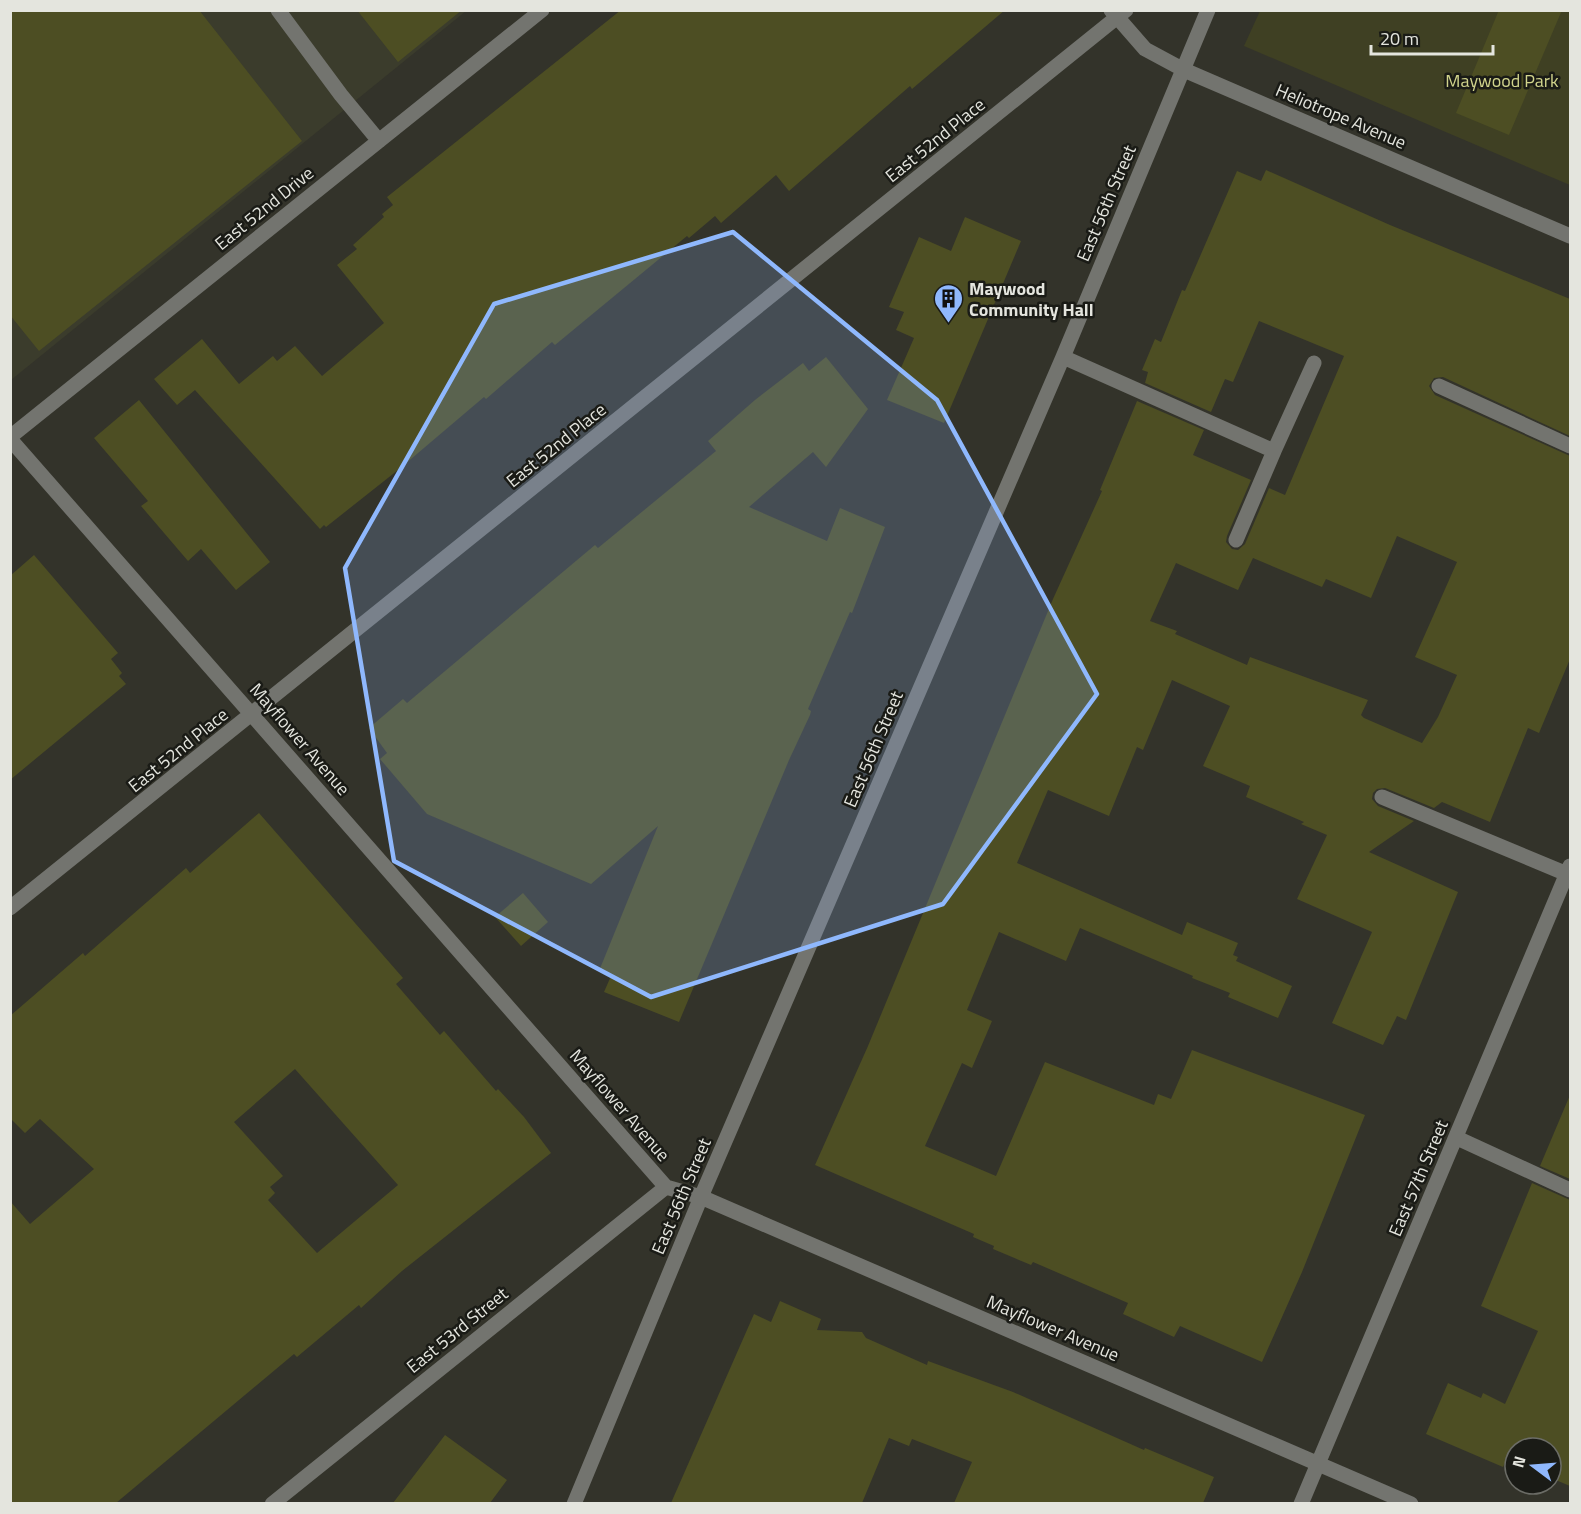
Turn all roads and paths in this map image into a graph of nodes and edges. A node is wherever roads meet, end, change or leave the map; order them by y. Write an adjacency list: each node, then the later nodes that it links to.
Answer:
1 (278, 10): 6 (street)
2 (542, 10): 6 (street, East 52nd Drive)
3 (1208, 10): 5 (street, East 56th Street)
4 (1118, 13): 5 (street, Heliotrope Avenue); 15 (street, East 52nd Place)
5 (1184, 70): 7 (street, Heliotrope Avenue); 8 (street, East 56th Street)
6 (379, 141): 11 (street, East 52nd Drive)
7 (1570, 236)
8 (1063, 357): 13 (street); 22 (street, East 56th Street)
9 (1314, 363): 13 (street)
10 (1439, 386): 12 (street)
11 (10, 438): 15 (street, Mayflower Avenue)
12 (1570, 446)
13 (1274, 451): 14 (street)
14 (1236, 540)
15 (252, 715): 18 (street, East 52nd Place); 20 (street, Mayflower Avenue)
16 (1382, 797): 17 (street)
17 (1569, 870): 19 (street, East 57th Street)
18 (10, 908)
19 (1456, 1138): 21 (street); 23 (street, East 57th Street)
20 (666, 1187): 22 (street, Mayflower Avenue); 24 (street, East 53rd Street)
21 (1570, 1190)
22 (701, 1197): 23 (street, Mayflower Avenue); 25 (street, East 56th Street)
23 (1318, 1463): 26 (street, East 57th Street); 27 (street, Mayflower Avenue)
24 (272, 1503)
25 (574, 1503)
26 (1301, 1503)
27 (1411, 1503)

